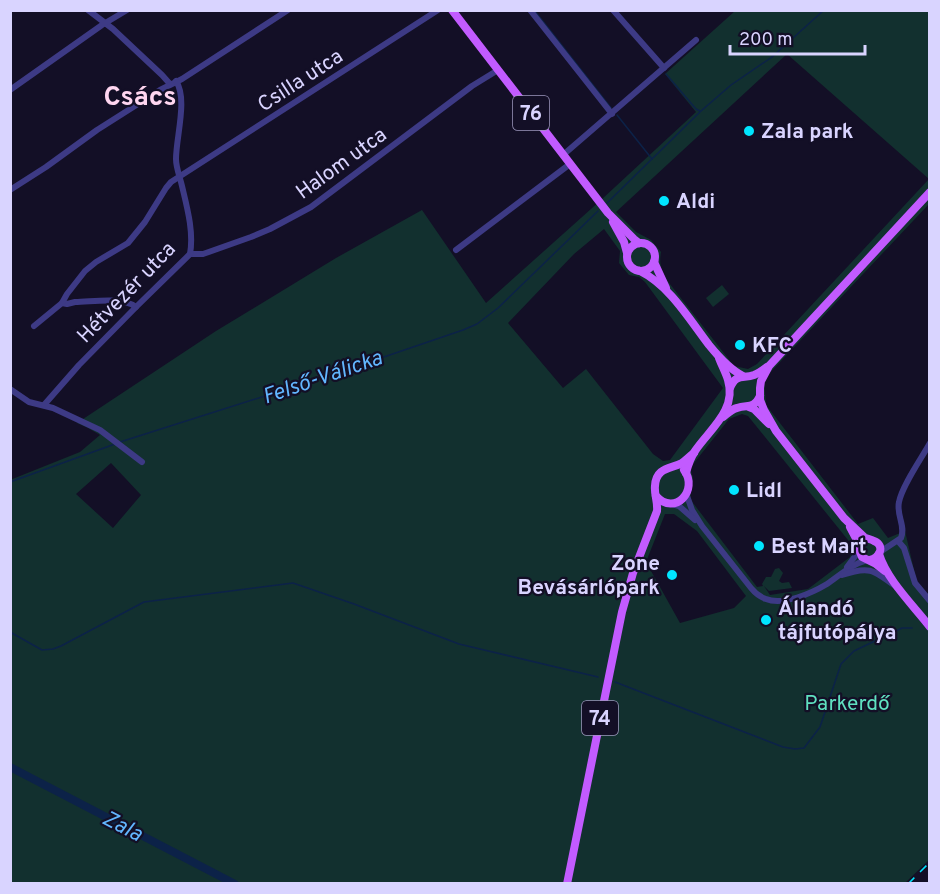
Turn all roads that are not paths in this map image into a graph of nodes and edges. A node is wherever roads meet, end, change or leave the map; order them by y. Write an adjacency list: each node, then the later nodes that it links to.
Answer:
1 (87, 10): 8 (street)
2 (127, 10): 8 (street)
3 (288, 10): 12 (street)
4 (438, 10): 17 (street, Csilla utca)
5 (452, 10): 11 (main road, 76)
6 (530, 10): 14 (street)
7 (613, 10): 10 (street)
8 (106, 23): 12 (street); 13 (street)
9 (696, 40): 10 (street)
10 (664, 68): 14 (street)
11 (498, 70): 15 (main road, 76); 24 (street, Halom utca)
12 (173, 83): 17 (street, Hétvezér utca); 18 (street)
13 (10, 90)
14 (612, 114): 15 (street)
15 (563, 155): 16 (main road, 76)
16 (570, 164): 20 (main road, 76); 22 (street)
17 (180, 177): 24 (street, Hétvezér utca); 28 (street, Csilla utca)
18 (10, 189)
19 (930, 192): 32 (main road, 74)
20 (608, 213): 21 (main road, 76); 23 (main road, 76)
21 (639, 243): 23 (main road); 25 (main road, 76)
22 (456, 250)
23 (627, 253): 26 (main road, 76)
24 (189, 254): 29 (street, Hétvezér utca)
25 (654, 262): 26 (main road); 27 (main road, 76)
26 (640, 271): 27 (main road, 76)
27 (668, 292): 31 (main road, 76)
28 (62, 303): 29 (street); 30 (street, Csilla utca)
29 (136, 307): 37 (street, Hétvezér utca)
30 (34, 326)
31 (717, 354): 33 (main road, 76); 36 (main road, 76)
32 (768, 366): 33 (main road, 74); 35 (main road, 74)
33 (745, 376): 35 (main road); 36 (main road, 74)
34 (10, 389): 37 (street)
35 (760, 391): 38 (main road, 74); 40 (main road)
36 (730, 393): 38 (main road); 39 (main road, 74)
37 (44, 405): 43 (street)
38 (745, 406): 39 (main road, 74); 40 (main road)
39 (722, 417): 42 (main road, 74)
40 (776, 431): 49 (main road)
41 (930, 443): 54 (street)
42 (694, 453): 44 (main road, 74); 45 (main road, 74)
43 (142, 462)
44 (675, 466): 45 (main road); 47 (main road, 74)
45 (686, 473): 46 (main road, 74)
46 (686, 493): 48 (main road, 74); 51 (street)
47 (656, 496): 48 (main road); 50 (main road, 74)
48 (671, 504): 50 (main road, 74); 51 (street)
49 (844, 518): 52 (main road); 55 (main road)
50 (654, 521): 64 (main road, 74)
51 (702, 526): 60 (street)
52 (868, 539): 53 (main road); 55 (main road)
53 (877, 542): 54 (street); 56 (main road)
54 (895, 542): 56 (street); 62 (street)
55 (860, 549): 57 (main road); 58 (street)
56 (880, 553): 57 (main road); 59 (main road)
57 (869, 560): 58 (street); 59 (main road)
58 (845, 570): 60 (street)
59 (890, 576): 61 (main road)
60 (836, 578): 61 (street)
61 (902, 592): 63 (main road)
62 (930, 601)
63 (930, 627)
64 (567, 884)

